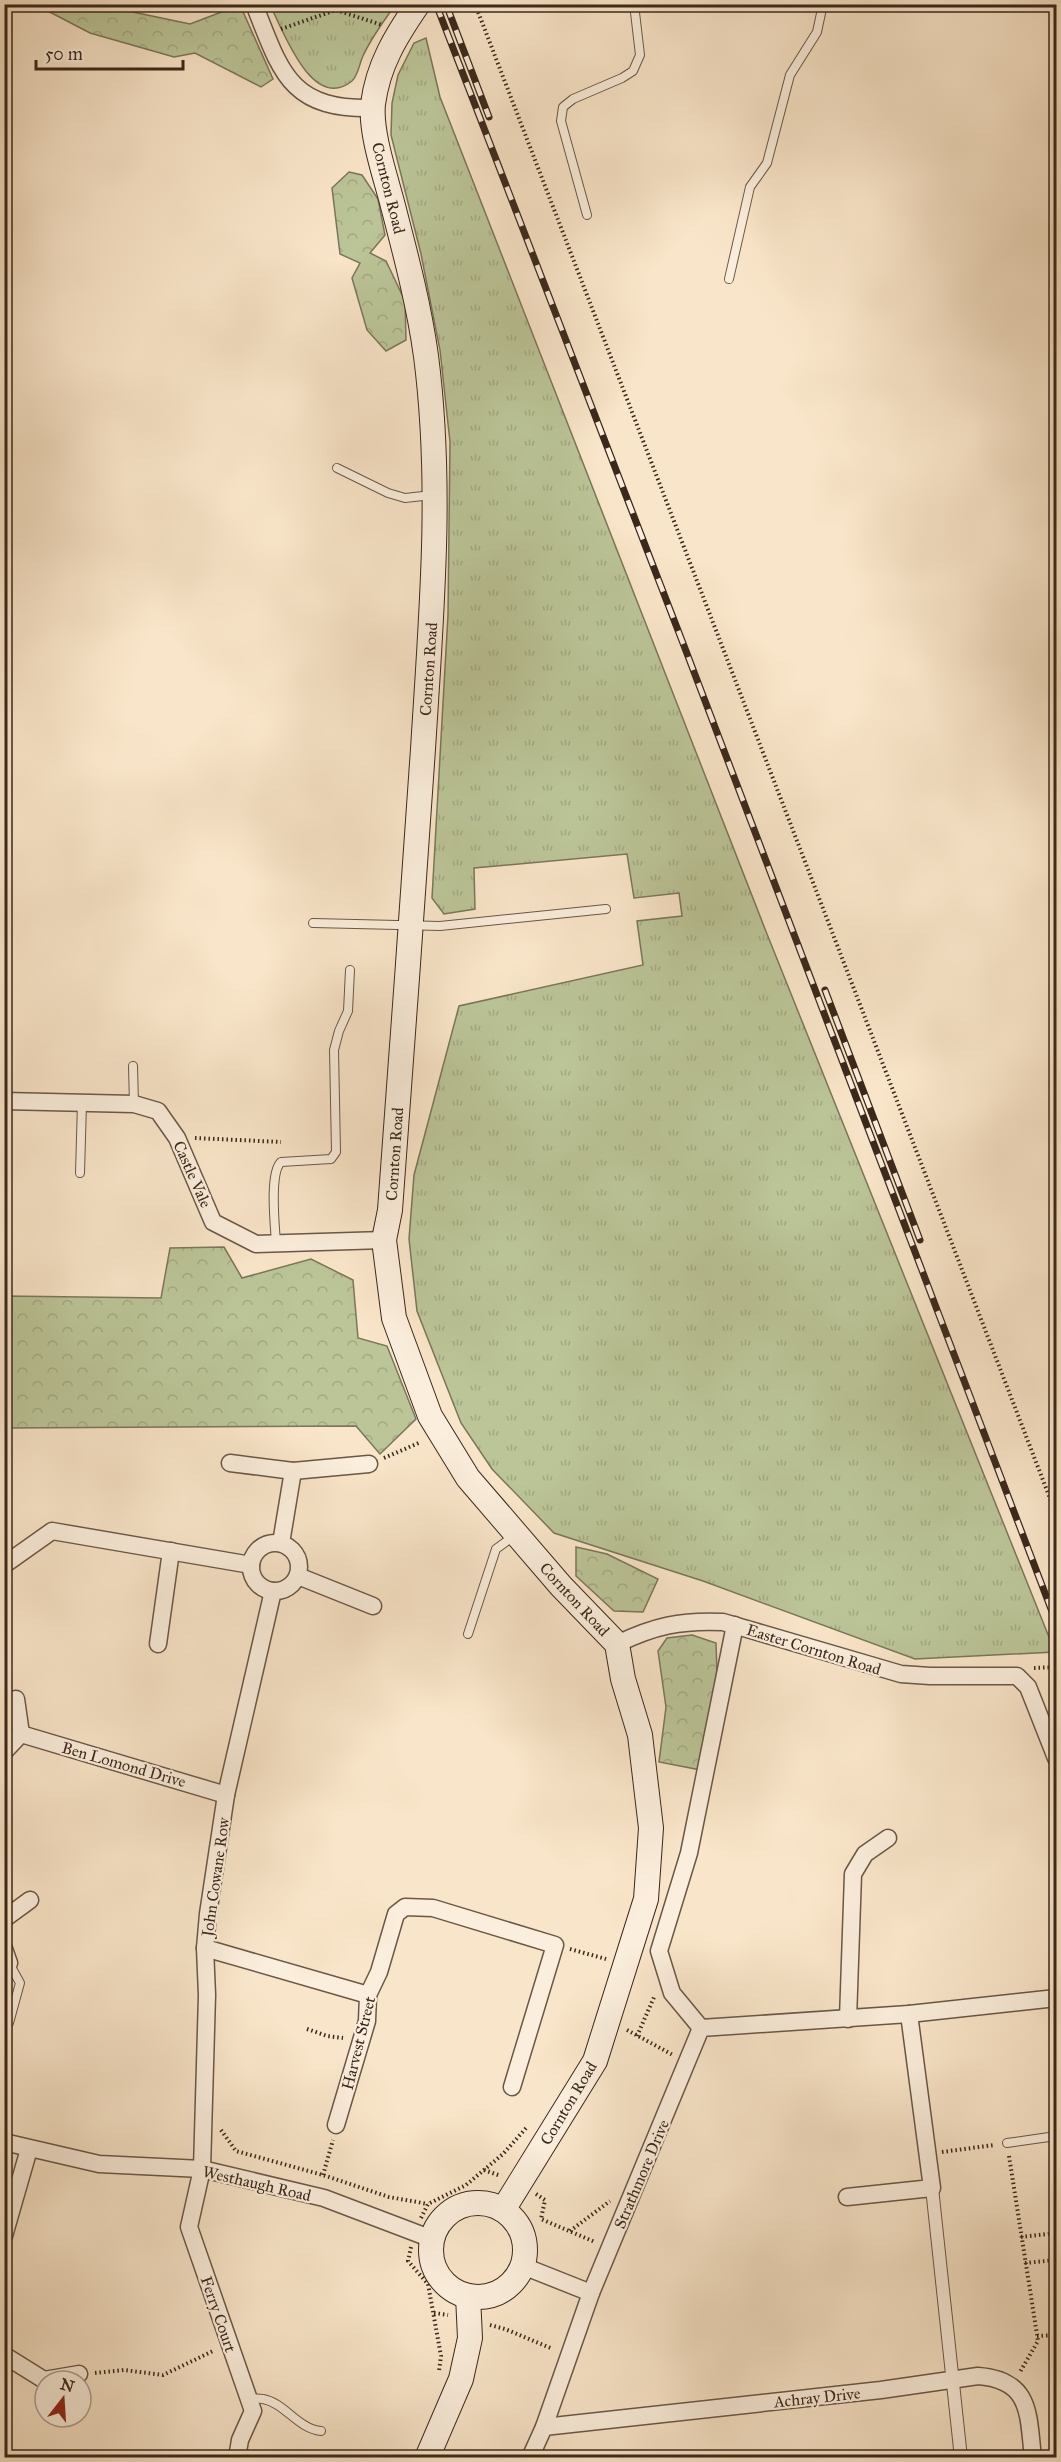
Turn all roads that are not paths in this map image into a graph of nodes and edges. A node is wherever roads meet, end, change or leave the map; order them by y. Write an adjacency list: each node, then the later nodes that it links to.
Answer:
1 (254, 4): 5 (street)
2 (418, 4): 5 (main road, Cornton Road)
3 (634, 4): 6 (lane)
4 (823, 4): 7 (lane)
5 (373, 108): 9 (main road, Cornton Road)
6 (587, 215)
7 (729, 279)
8 (337, 468): 9 (lane)
9 (435, 495): 12 (main road, Cornton Road)
10 (606, 909): 12 (lane)
11 (313, 922): 12 (lane)
12 (411, 925): 19 (main road, Cornton Road)
13 (350, 970): 20 (lane)
14 (133, 1066): 17 (lane)
15 (4, 1101): 16 (street, Castle Vale)
16 (82, 1103): 17 (street, Castle Vale); 18 (lane)
17 (134, 1104): 20 (street, Castle Vale)
18 (80, 1173)
19 (384, 1240): 20 (street, Castle Vale); 24 (main road, Cornton Road)
20 (276, 1243)
21 (230, 1463): 23 (street)
22 (369, 1464): 23 (street)
23 (293, 1471): 25 (street)
24 (515, 1535): 33 (lane); 35 (main road, Cornton Road)
25 (281, 1543): 28 (street); 29 (street)
26 (171, 1551): 27 (street); 28 (street); 34 (street)
27 (4, 1565)
28 (251, 1565): 30 (street)
29 (298, 1576): 30 (street); 31 (street)
30 (273, 1591): 40 (street, John Cowane Row)
31 (373, 1606)
32 (735, 1625): 35 (street, Easter Cornton Road); 39 (street, Easter Cornton Road); 51 (street)
33 (468, 1634)
34 (158, 1644)
35 (617, 1644): 61 (main road, Cornton Road)
36 (16, 1699): 37 (street)
37 (21, 1734): 38 (street); 40 (street, Ben Lomond Drive)
38 (4, 1752)
39 (1056, 1758)
40 (226, 1795): 44 (street, John Cowane Row)
41 (888, 1838): 49 (street)
42 (30, 1900): 43 (street)
43 (4, 1919)
44 (205, 1948): 46 (street); 58 (street, John Cowane Row)
45 (7, 1956): 50 (lane)
46 (368, 1995): 52 (street, Harvest Street); 53 (street, Harvest Street)
47 (1056, 1998): 48 (street)
48 (909, 2014): 49 (street); 59 (street)
49 (848, 2019): 51 (street)
50 (9, 2023)
51 (701, 2028): 65 (street, Strathmore Drive)
52 (512, 2087)
53 (336, 2125)
54 (1056, 2136): 56 (lane)
55 (4, 2142): 57 (street, Westhaugh Road)
56 (1007, 2143)
57 (29, 2149): 58 (street, Westhaugh Road); 62 (street)
58 (202, 2169): 63 (street, Westhaugh Road); 70 (street, Ferry Court)
59 (932, 2188): 60 (street); 69 (street)
60 (847, 2197)
61 (503, 2210): 63 (main road); 64 (main road)
62 (4, 2236)
63 (423, 2236): 66 (main road)
64 (523, 2266): 65 (street); 66 (main road)
65 (591, 2294): 71 (street, Strathmore Drive)
66 (469, 2308): 74 (main road)
67 (4, 2355): 68 (street)
68 (33, 2373)
69 (953, 2380): 71 (street, Achray Drive); 76 (street); 77 (street, Achray Drive)
70 (249, 2398): 72 (lane); 73 (street, Ferry Court)
71 (544, 2427): 75 (street, Strathmore Drive)
72 (321, 2431)
73 (237, 2457)
74 (427, 2457)
75 (530, 2457)
76 (961, 2457)
77 (1033, 2457)

